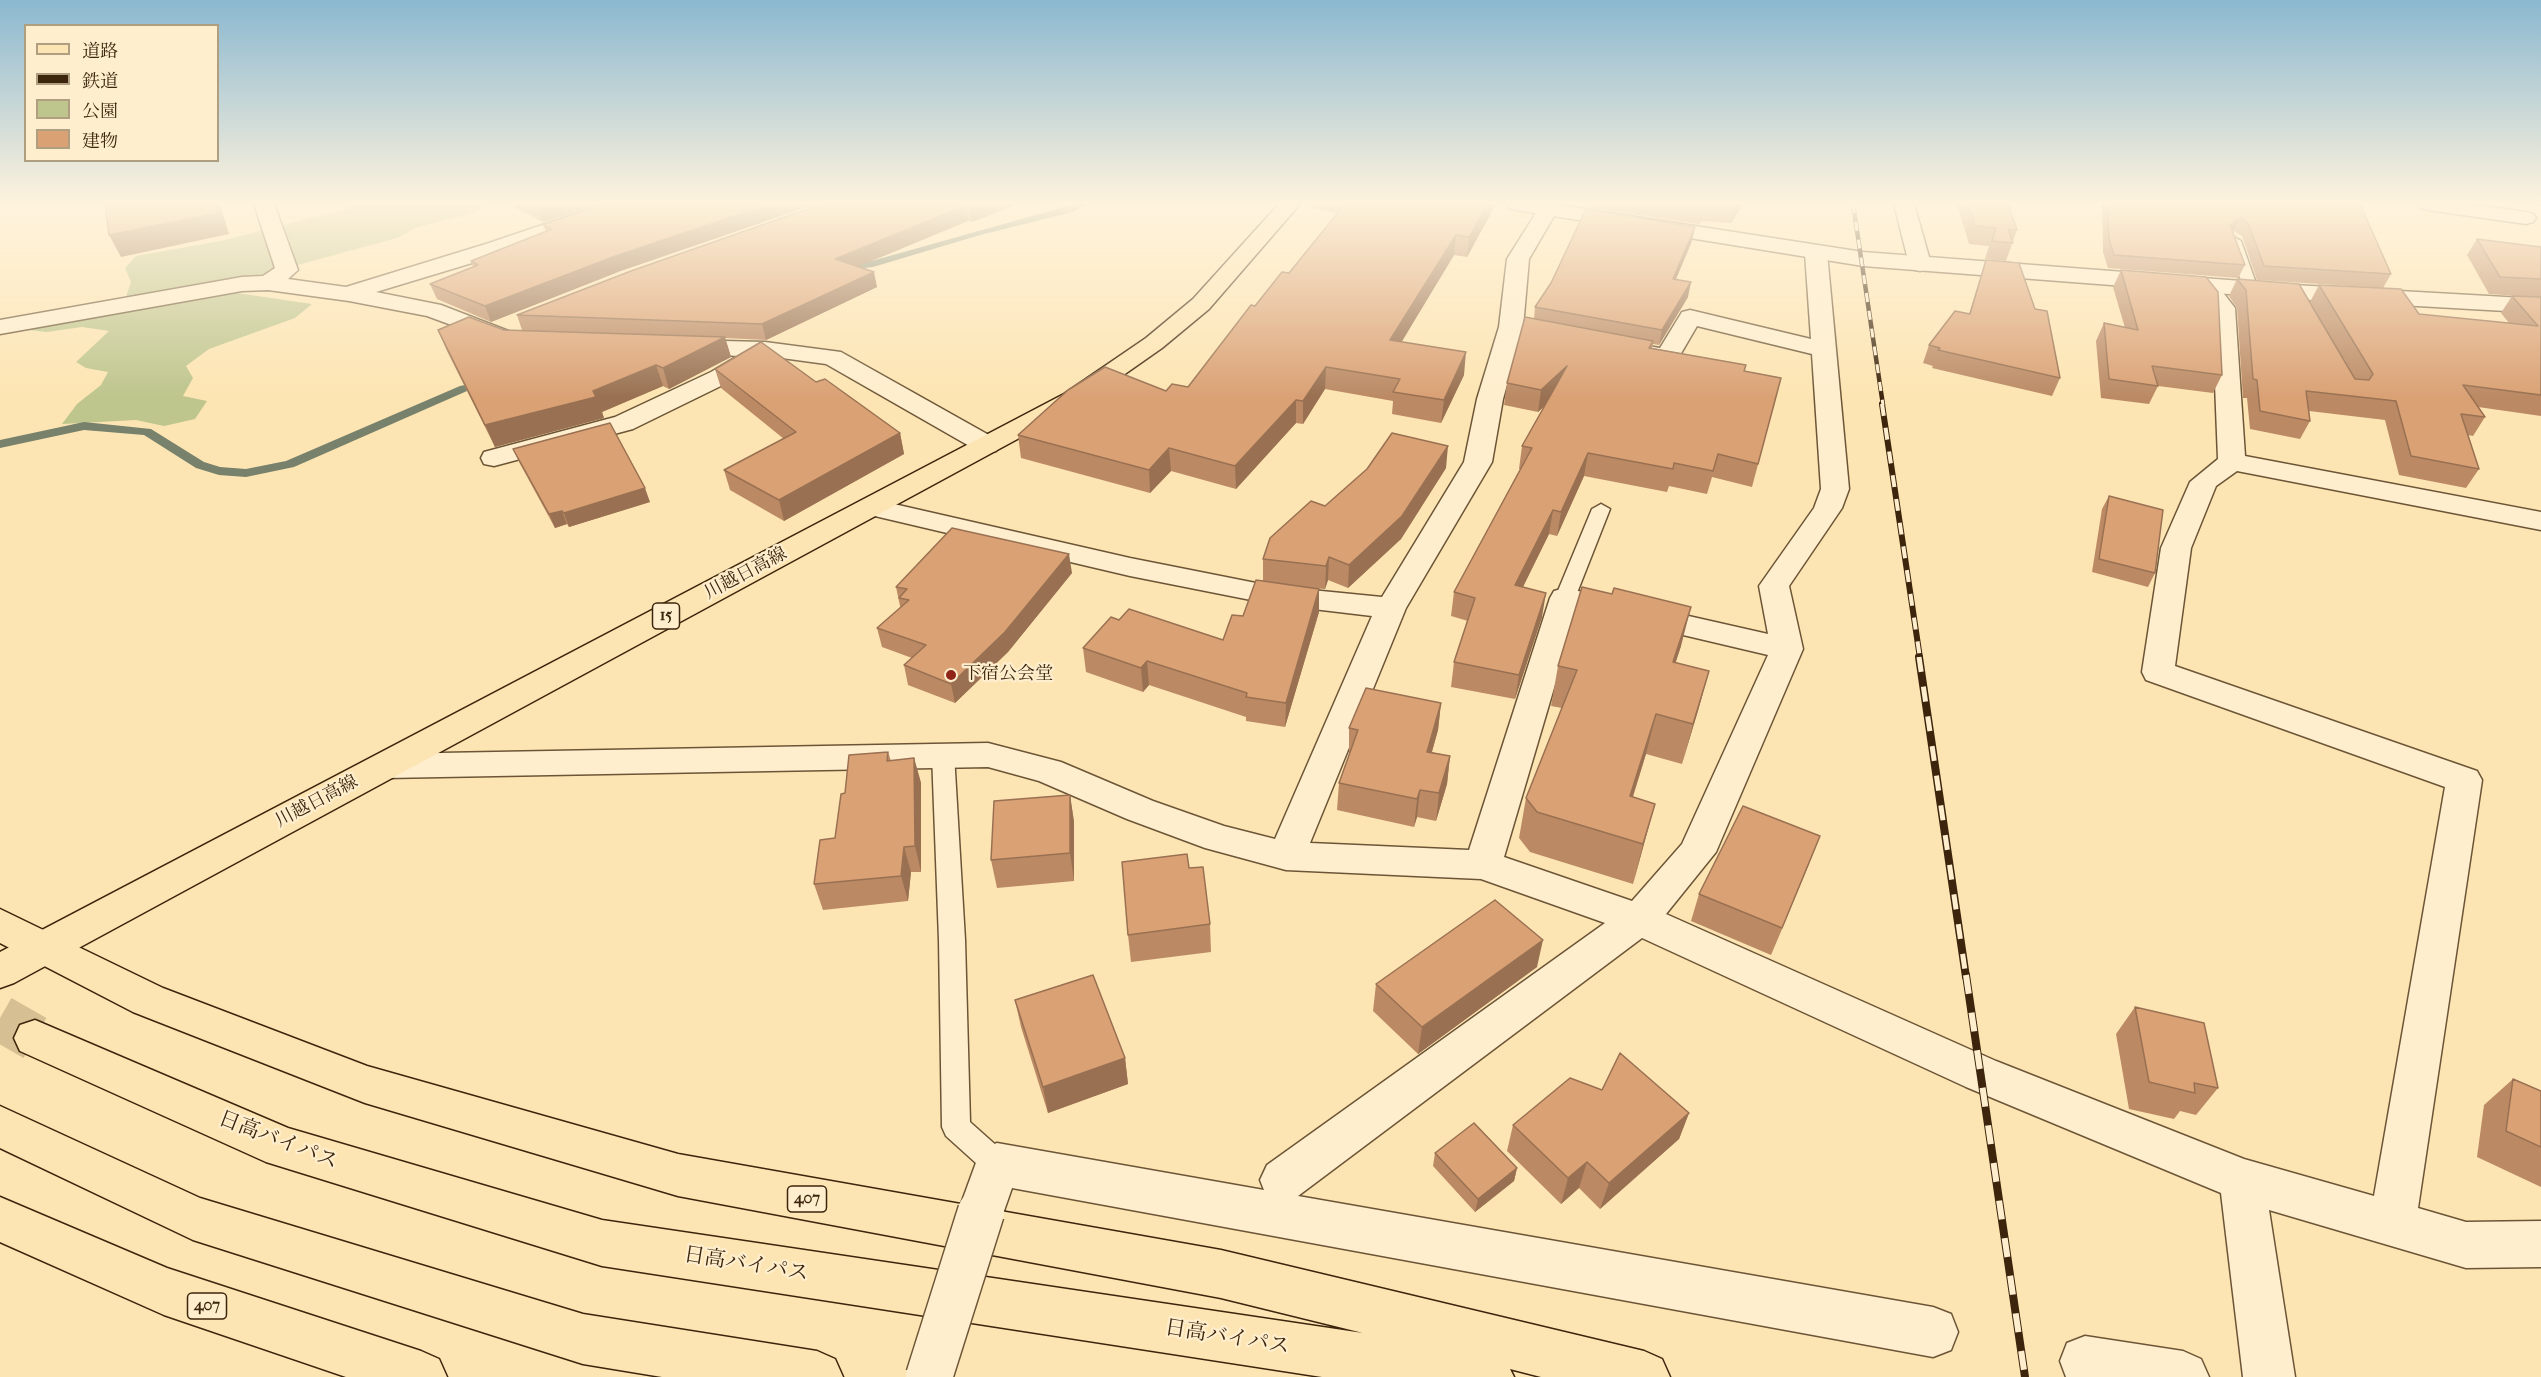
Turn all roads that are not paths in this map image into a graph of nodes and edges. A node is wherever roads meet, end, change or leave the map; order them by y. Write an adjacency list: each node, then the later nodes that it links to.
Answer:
1 (286, 268): 8 (street)
2 (432, 268): 12 (street)
3 (1233, 268): 21 (main road, 川越日高線 / 15)
4 (1519, 268): 28 (street)
5 (1817, 268): 20 (street)
6 (1975, 268): 9 (street)
7 (2244, 268): 10 (lane)
8 (268, 283): 12 (street); 15 (street)
9 (2206, 286): 10 (street); 23 (street)
10 (2251, 289): 11 (street)
11 (2294, 292): 13 (street); 14 (lane)
12 (349, 294): 16 (street)
13 (2541, 306)
14 (2306, 312)
15 (2, 324)
16 (512, 334)
17 (659, 346): 19 (street)
18 (1611, 346): 20 (street)
19 (765, 349): 21 (street); 22 (street)
20 (1822, 349): 29 (street)
21 (987, 445): 24 (main road, 川越日高線 / 15)
22 (494, 458)
23 (2232, 462): 26 (street); 44 (street)
24 (873, 507): 28 (street); 31 (main road, 川越日高線 / 15)
25 (1601, 509): 27 (lane)
26 (2541, 521)
27 (1564, 598): 29 (street); 33 (street)
28 (1391, 608): 32 (street)
29 (1787, 649): 34 (street)
30 (943, 754): 31 (street); 32 (street); 40 (lane)
31 (386, 766): 36 (main road, 川越日高線 / 15)
32 (1286, 856): 33 (street)
33 (1483, 866): 34 (street)
34 (1639, 919): 41 (street); 42 (street)
35 (0, 925): 36 (main road, 407)
36 (43, 947): 37 (main road, 川越日高線 / 15); 52 (main road, 407)
37 (0, 971)
38 (34, 1038): 51 (main road, 日高バイパス)
39 (0, 1126): 49 (main road)
40 (998, 1164): 46 (street); 50 (street, bridge)
41 (1283, 1180)
42 (2242, 1180): 44 (street); 54 (street)
43 (0, 1219): 48 (main road, 407)
44 (2392, 1225): 45 (street)
45 (2541, 1244)
46 (1933, 1332)
47 (2085, 1361): 53 (street)
48 (421, 1377)
49 (817, 1377)
50 (929, 1377)
51 (1488, 1377)
52 (1644, 1377)
53 (2183, 1377)
54 (2269, 1377)

